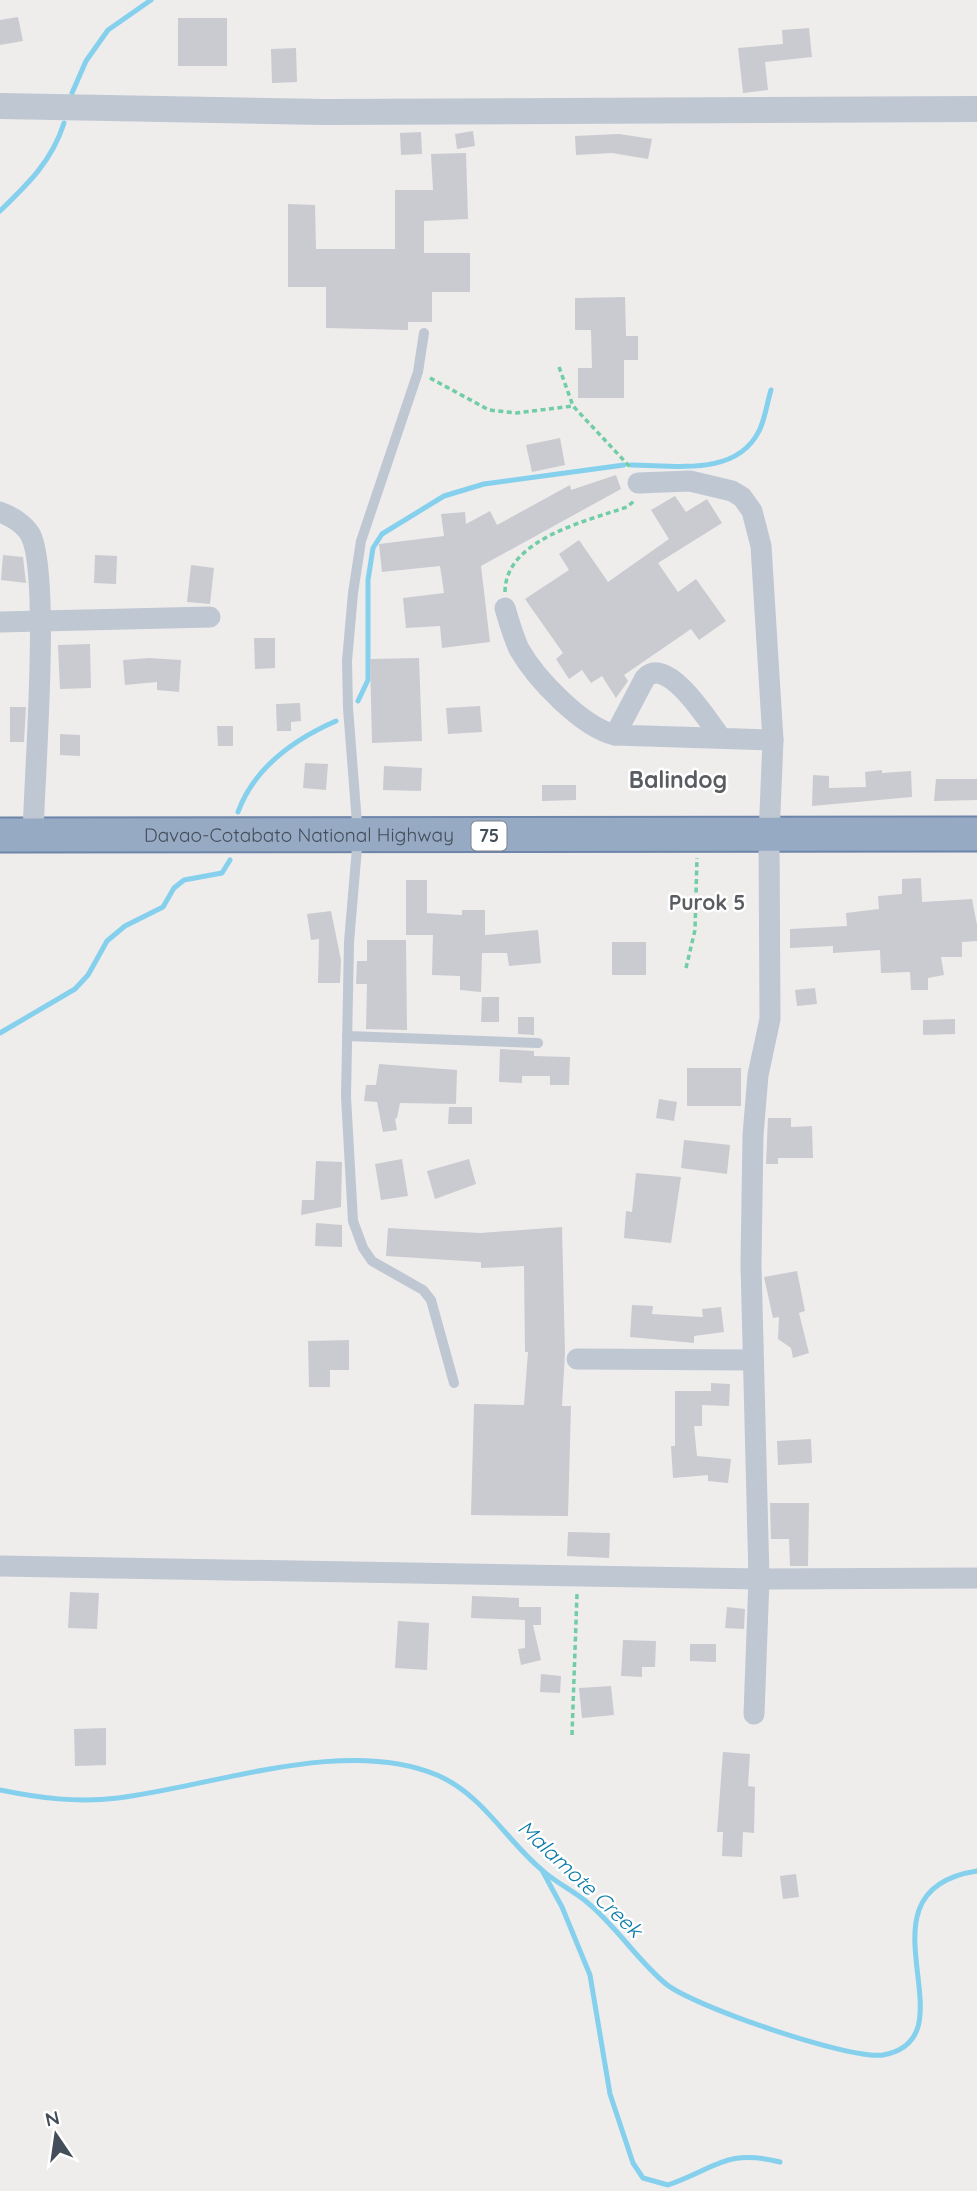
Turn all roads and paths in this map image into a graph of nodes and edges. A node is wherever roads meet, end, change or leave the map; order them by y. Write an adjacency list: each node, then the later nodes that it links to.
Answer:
1 (0, 106): 2 (street)
2 (977, 109)
3 (424, 333): 5 (lane)
4 (559, 367): 6 (path)
5 (418, 372): 6 (path); 20 (lane)
6 (573, 406): 7 (path)
7 (638, 483): 9 (path); 15 (street)
8 (0, 512): 12 (street)
9 (506, 608): 13 (street)
10 (210, 617): 12 (street)
11 (0, 622): 12 (street)
12 (39, 622): 18 (street)
13 (615, 735): 14 (street); 14 (street)
14 (721, 738): 15 (street)
15 (773, 740): 21 (street)
16 (977, 834): 21 (highway, Davao-Cotabato National Highway / 75)
17 (0, 835): 18 (highway, Davao-Cotabato National Highway / 75)
18 (33, 835): 20 (highway, Davao-Cotabato National Highway / 75)
19 (696, 835): 20 (highway, Davao-Cotabato National Highway / 75); 21 (highway, Davao-Cotabato National Highway / 75); 22 (path)
20 (358, 836): 23 (lane)
21 (769, 836): 26 (street)
22 (685, 968)
23 (347, 1036): 24 (lane); 27 (lane)
24 (538, 1042)
25 (577, 1359): 26 (street)
26 (753, 1360): 31 (street)
27 (454, 1383)
28 (0, 1566): 29 (street)
29 (578, 1574): 31 (street); 33 (path)
30 (977, 1578): 31 (street)
31 (759, 1579): 32 (street)
32 (754, 1714)
33 (572, 1735)

